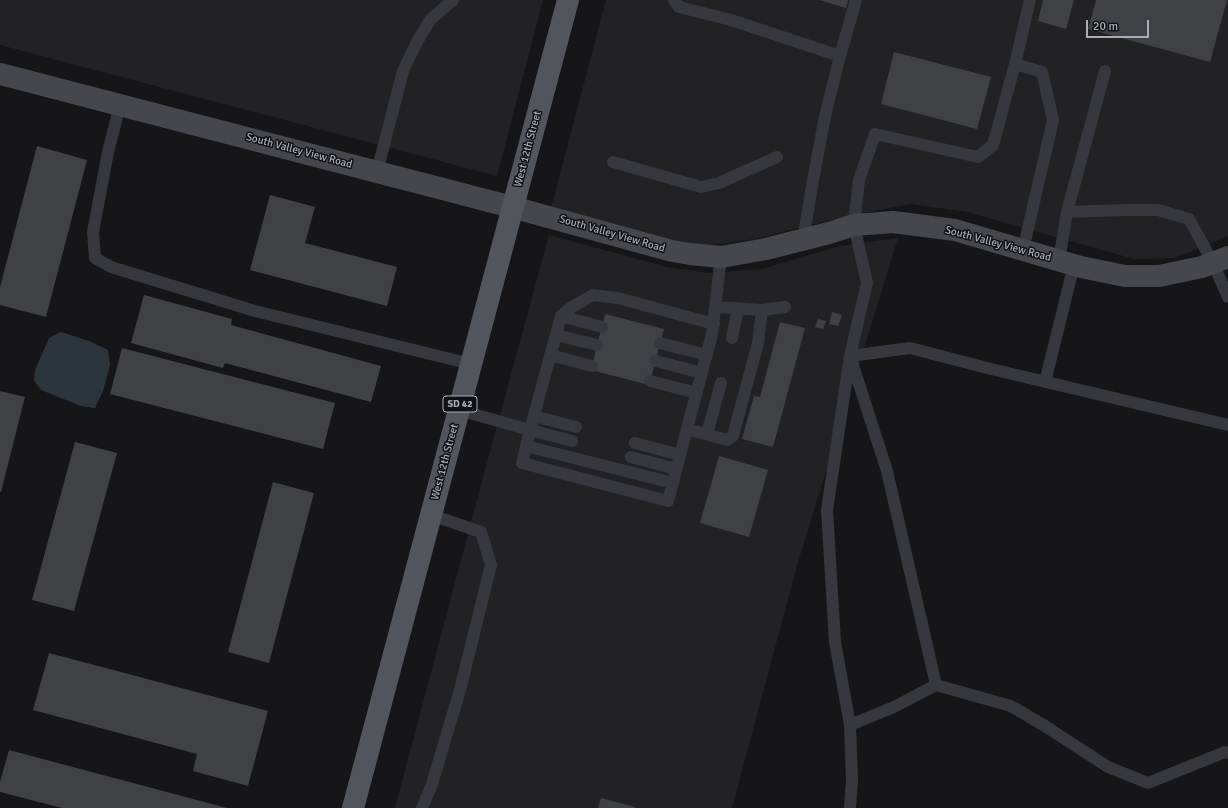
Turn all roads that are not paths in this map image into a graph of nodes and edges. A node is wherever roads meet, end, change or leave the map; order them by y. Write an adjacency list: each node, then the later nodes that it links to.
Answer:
1 (453, 0): 13 (lane)
2 (568, 0): 14 (main road, West 12th Street / SD 42)
3 (674, 0): 6 (lane)
4 (856, 0): 6 (lane)
5 (1030, 0): 7 (lane)
6 (840, 56): 17 (lane)
7 (1015, 64): 16 (lane); 18 (lane)
8 (1105, 71): 15 (lane)
9 (0, 74): 10 (street, South Valley View Road)
10 (120, 105): 13 (street, South Valley View Road); 38 (lane)
11 (777, 157): 12 (lane)
12 (613, 162)
13 (377, 172): 14 (street, South Valley View Road)
14 (512, 207): 19 (street, South Valley View Road); 38 (main road, West 12th Street / SD 42)
15 (1067, 212): 20 (lane); 21 (lane)
16 (854, 225): 17 (street, South Valley View Road); 18 (street, South Valley View Road); 36 (lane)
17 (803, 240): 19 (street, South Valley View Road)
18 (1023, 250): 21 (street, South Valley View Road)
19 (721, 257): 24 (lane)
20 (1221, 260): 21 (street, South Valley View Road); 22 (lane)
21 (1067, 263): 42 (lane)
22 (1228, 297)
23 (785, 307): 26 (lane)
24 (715, 308): 25 (lane); 28 (lane)
25 (738, 309): 26 (lane); 31 (lane)
26 (762, 310): 51 (lane)
27 (561, 316): 28 (lane); 29 (lane); 30 (lane)
28 (714, 324): 35 (lane)
29 (602, 327)
30 (556, 335): 33 (lane); 34 (lane)
31 (732, 338)
32 (660, 343): 35 (lane)
33 (598, 345)
34 (550, 355): 39 (lane); 46 (lane)
35 (707, 355): 40 (lane)
36 (850, 356): 42 (lane); 60 (lane); 61 (lane)
37 (656, 360): 40 (lane)
38 (471, 364): 45 (main road, West 12th Street / SD 42)
39 (592, 366)
40 (702, 373): 44 (lane)
41 (650, 381): 44 (lane)
42 (1045, 382): 47 (lane)
43 (721, 383): 51 (lane)
44 (697, 393): 49 (lane)
45 (459, 410): 50 (lane); 59 (main road, West 12th Street / SD 42)
46 (534, 416): 48 (lane); 50 (lane)
47 (1228, 425)
48 (576, 427)
49 (687, 429): 51 (lane); 55 (lane)
50 (530, 430): 52 (lane); 54 (lane)
51 (707, 434)
52 (572, 441)
53 (635, 443): 55 (lane)
54 (526, 446): 58 (lane); 58 (lane)
55 (680, 455): 57 (lane)
56 (631, 457): 57 (lane)
57 (676, 470): 58 (lane)
58 (672, 483)
59 (431, 515): 63 (main road, West 12th Street / SD 42); 64 (lane)
60 (936, 685): 61 (lane); 62 (lane)
61 (850, 725): 65 (lane)
62 (1228, 752)
63 (353, 808)
64 (422, 808)
65 (850, 808)

